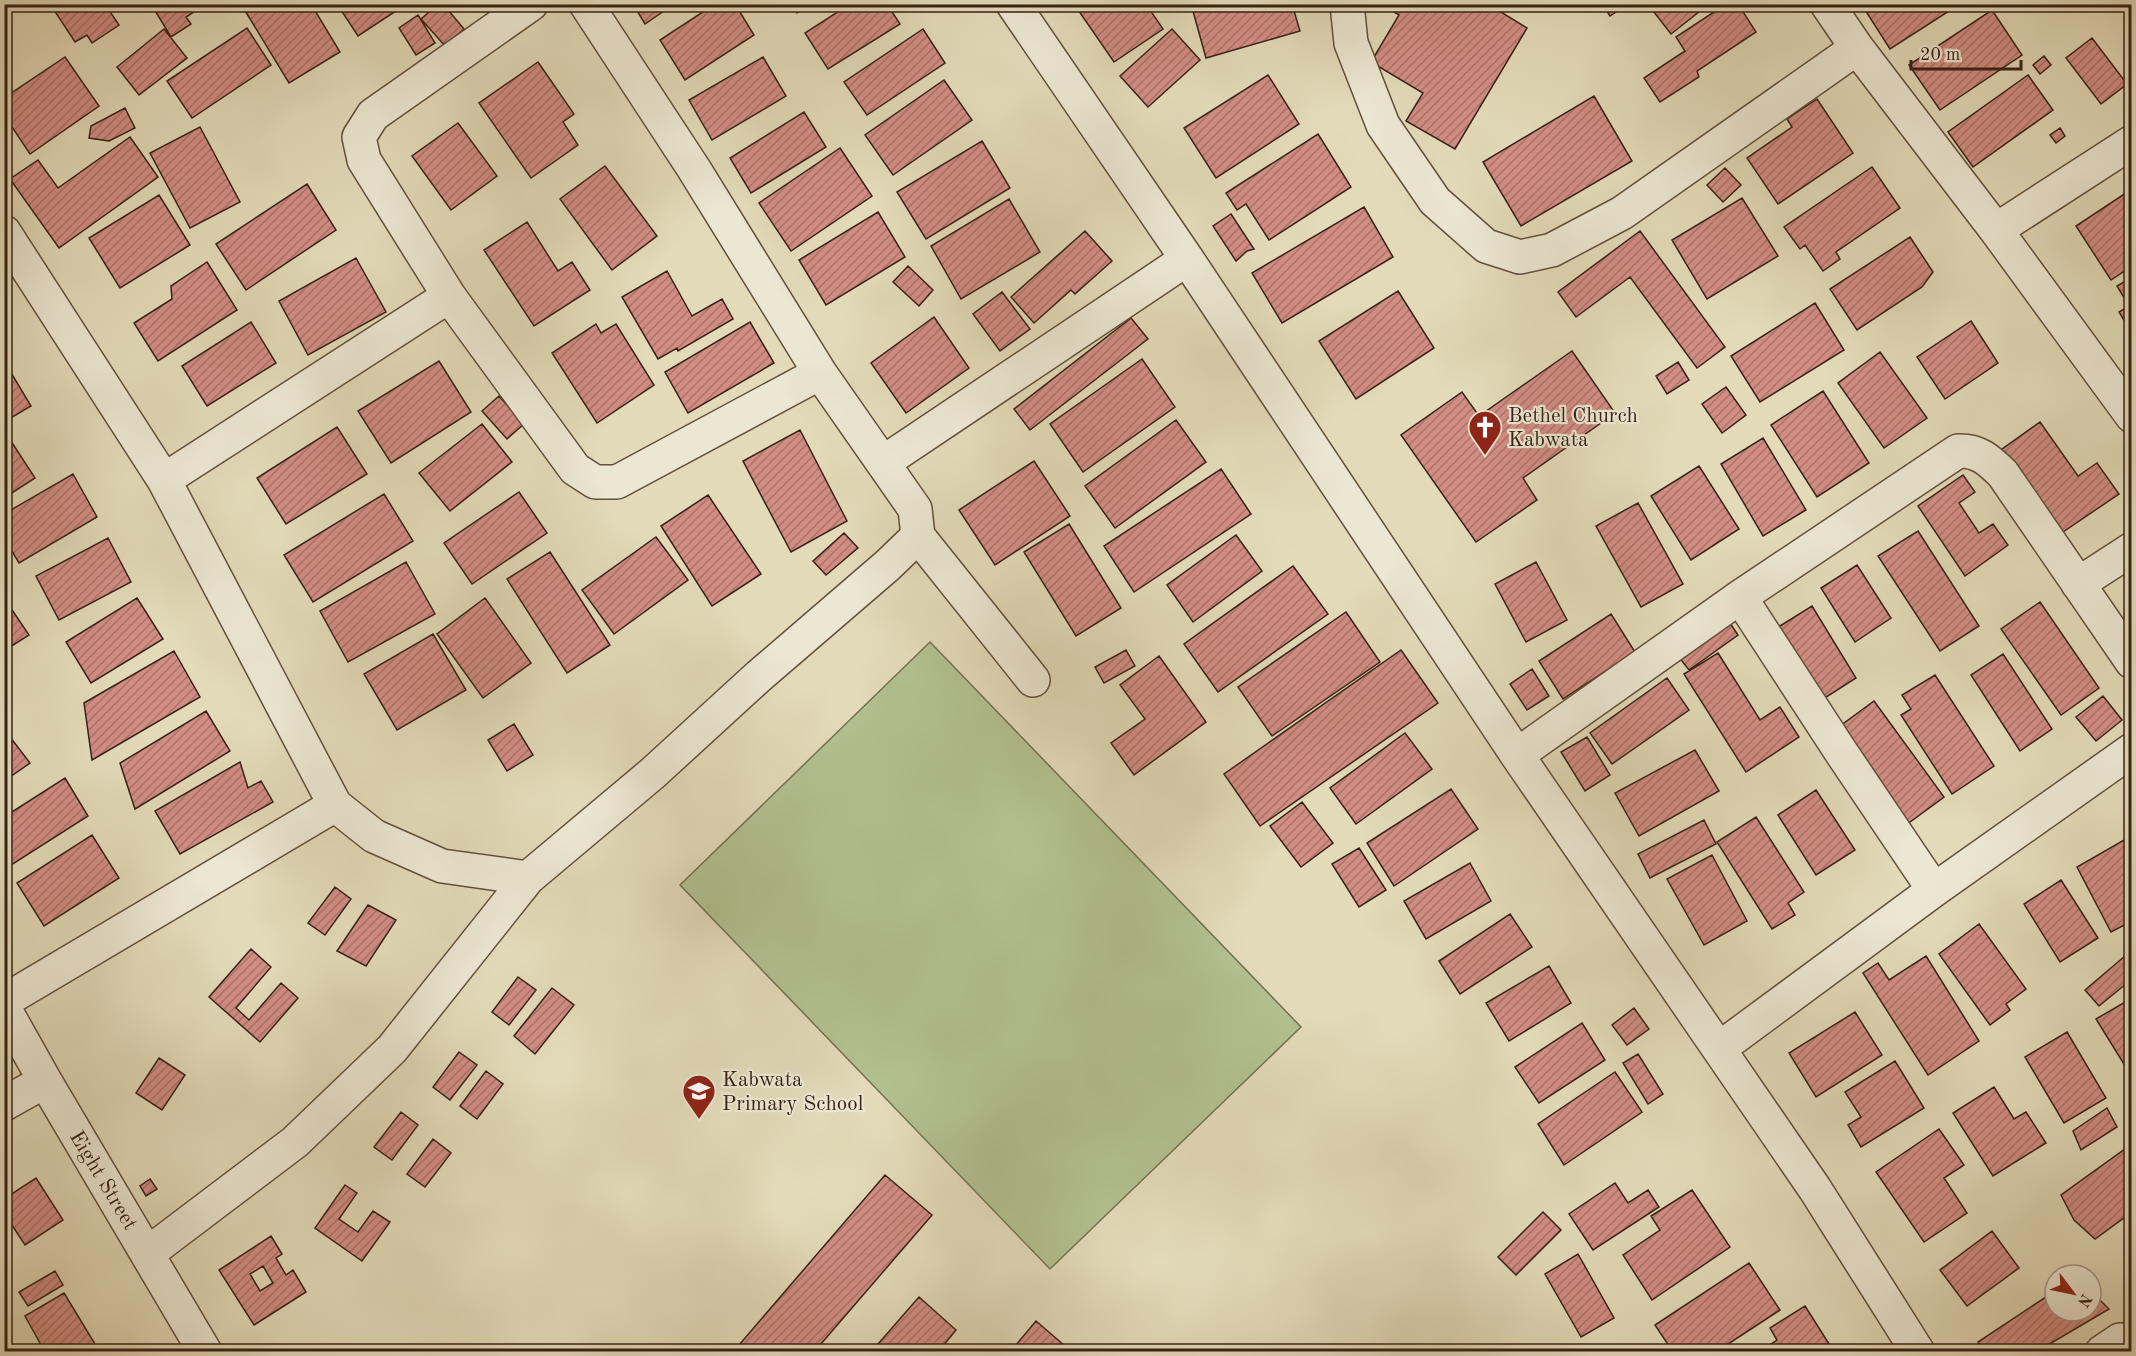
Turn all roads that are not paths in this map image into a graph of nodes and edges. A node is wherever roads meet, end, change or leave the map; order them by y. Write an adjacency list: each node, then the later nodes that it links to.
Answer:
1 (531, 4): 11 (street)
2 (586, 4): 12 (street)
3 (1013, 4): 10 (street)
4 (1347, 4): 6 (street)
5 (1827, 4): 6 (street)
6 (1857, 48): 8 (street)
7 (2132, 142): 8 (street)
8 (1996, 230): 13 (street)
9 (4, 232): 15 (street)
10 (1187, 259): 14 (street); 23 (street)
11 (449, 296): 12 (street); 15 (street)
12 (820, 373): 14 (street)
13 (2132, 416)
14 (884, 462): 16 (street)
15 (164, 480): 24 (street)
16 (918, 536): 21 (street); 25 (street)
17 (2132, 549): 18 (street)
18 (2078, 584): 19 (street); 20 (street)
19 (1740, 597): 23 (street); 26 (street)
20 (2132, 662)
21 (1033, 680)
22 (2132, 750): 26 (street)
23 (1517, 755): 29 (street)
24 (334, 805): 25 (street); 27 (street)
25 (528, 878): 32 (street)
26 (1934, 890): 29 (street)
27 (4, 1001)
28 (4, 1008): 30 (street, Eight Street)
29 (1720, 1048): 34 (street)
30 (45, 1081): 31 (street); 32 (street, Eight Street)
31 (4, 1104)
32 (147, 1254): 33 (street, Eight Street)
33 (205, 1352)
34 (1918, 1352)

